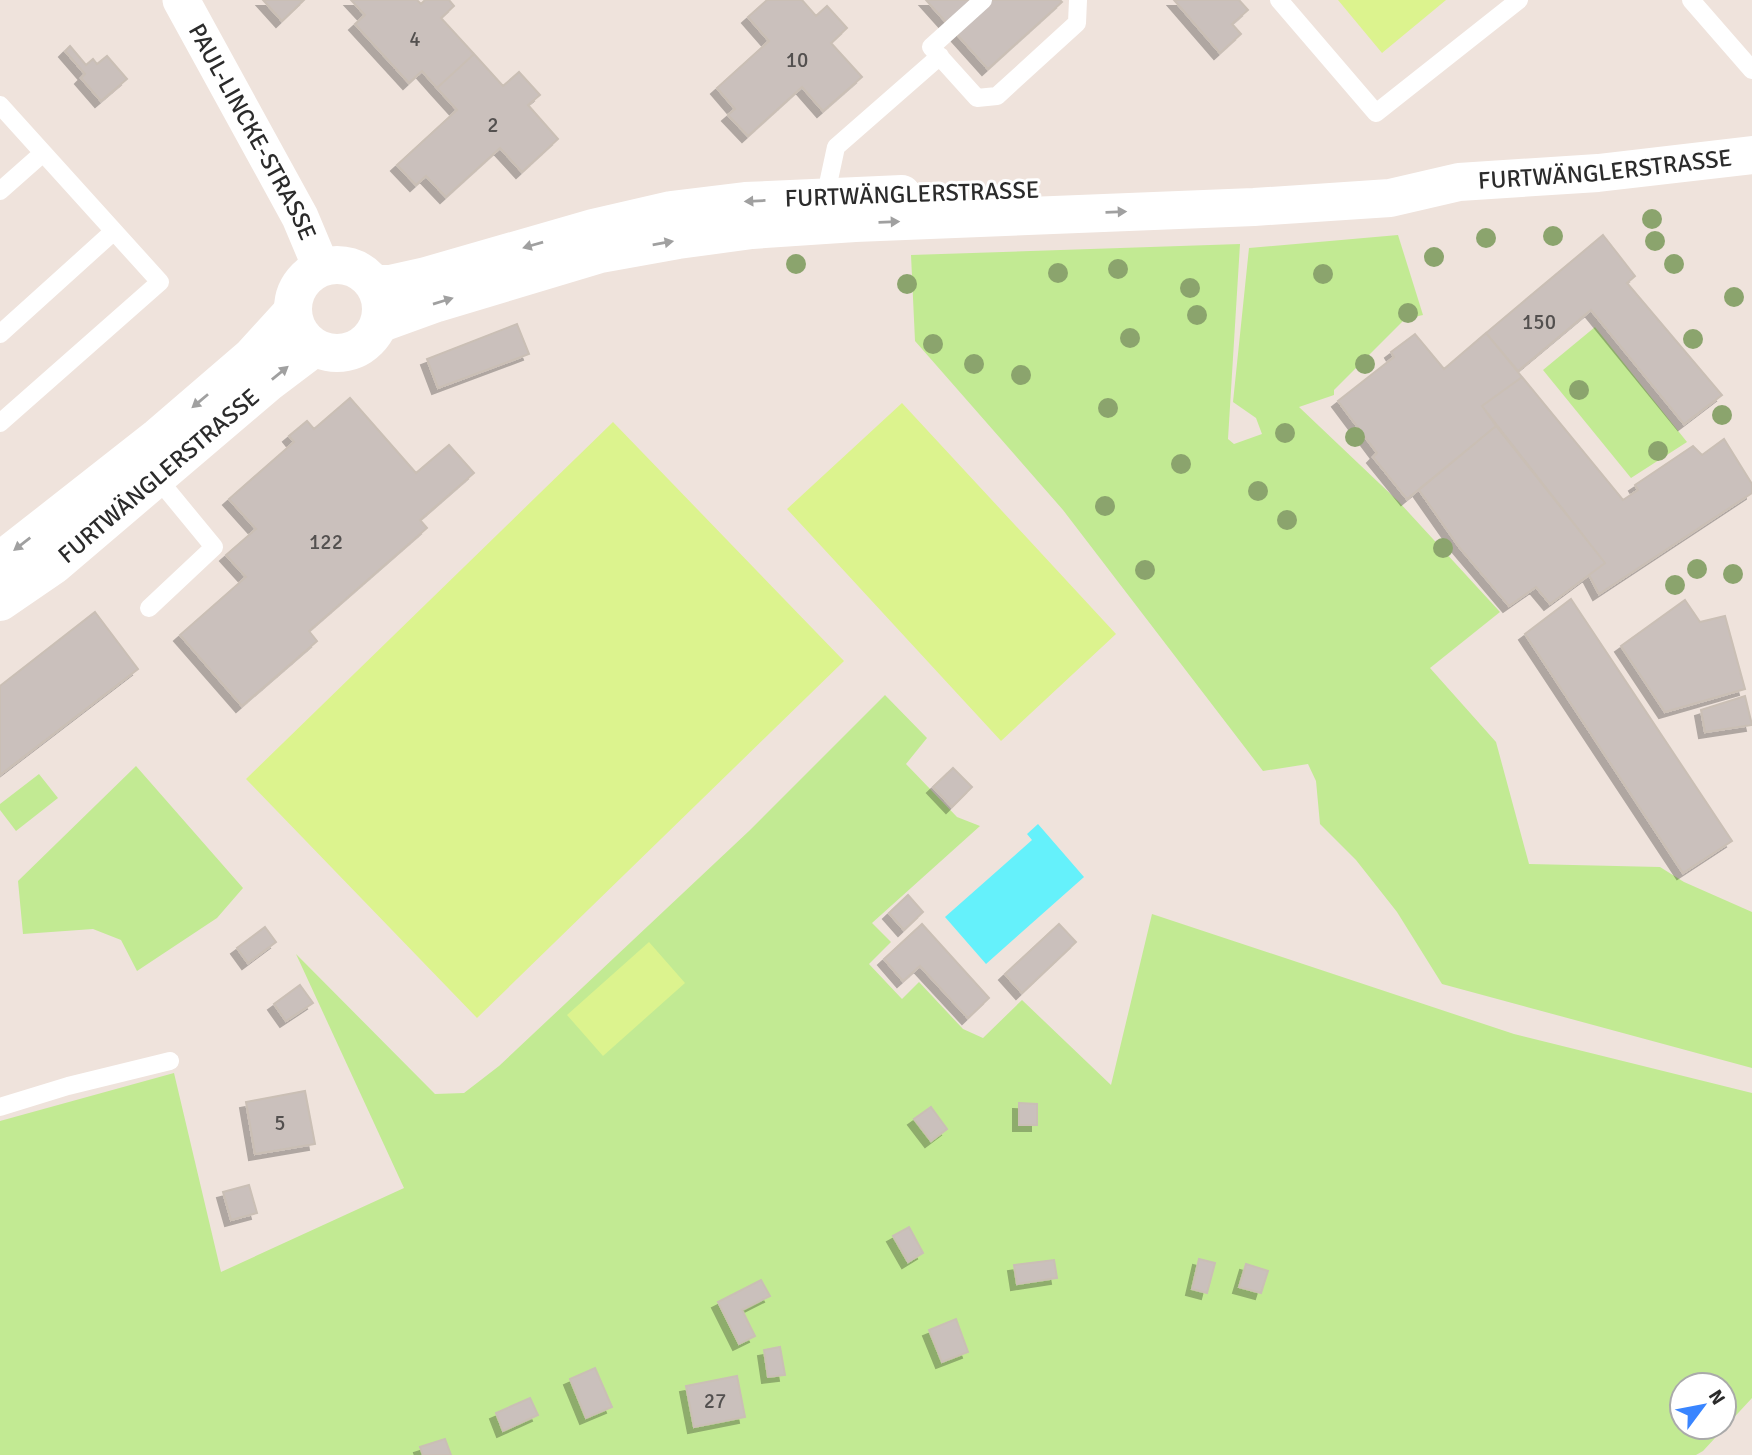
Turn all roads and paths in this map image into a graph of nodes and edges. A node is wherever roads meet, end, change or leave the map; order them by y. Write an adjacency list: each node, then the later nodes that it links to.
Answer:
1 (181, 0): 16 (street, PAUL-LINCKE-STRASSE)
2 (983, 0): 7 (lane)
3 (1078, 0): 7 (lane)
4 (1279, 0): 5 (lane)
5 (1519, 0)
6 (1691, 0): 8 (lane)
7 (940, 56): 14 (lane)
8 (1752, 70)
9 (0, 105): 10 (lane)
10 (43, 153): 13 (lane); 15 (lane)
11 (1752, 155): 12 (main road, FURTWÄNGLERSTRASSE)
12 (1460, 182): 14 (main road, FURTWÄNGLERSTRASSE); 19 (main road, FURTWÄNGLERSTRASSE, one-way to 12)
13 (0, 191)
14 (825, 198): 17 (main road, FURTWÄNGLERSTRASSE, one-way to 17)
15 (114, 231): 20 (lane); 22 (lane)
16 (321, 267): 17 (main road); 18 (main road)
17 (374, 284): 19 (main road)
18 (292, 312): 21 (main road); 24 (main road, FURTWÄNGLERSTRASSE, one-way to 24)
19 (379, 324): 21 (main road)
20 (0, 334)
21 (314, 348): 23 (main road, FURTWÄNGLERSTRASSE, one-way to 21)
22 (0, 423)
23 (158, 479): 25 (main road, FURTWÄNGLERSTRASSE); 26 (lane)
24 (0, 561)
25 (0, 602)
26 (149, 608)
27 (170, 1061): 28 (lane)
28 (0, 1107)

